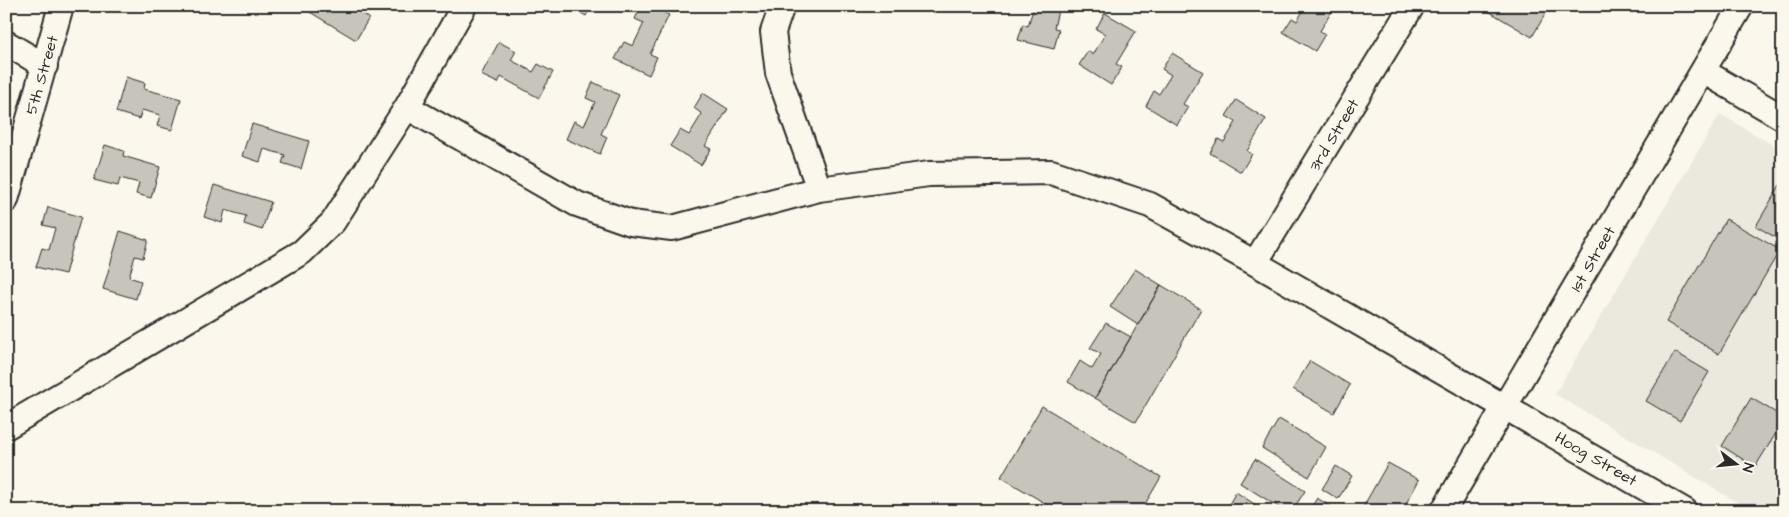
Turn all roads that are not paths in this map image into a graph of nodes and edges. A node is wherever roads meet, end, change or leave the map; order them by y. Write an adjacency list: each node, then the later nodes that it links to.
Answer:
1 (61, 6): 7 (street, 5th Street)
2 (464, 6): 9 (street)
3 (782, 6): 11 (street)
4 (1412, 6): 13 (street, 3rd Street)
5 (1741, 6): 8 (street, 1st Street)
6 (6, 43): 7 (street)
7 (45, 66): 12 (street, 5th Street)
8 (1704, 71): 10 (street); 14 (street, 1st Street)
9 (407, 107): 11 (street, Hoog Street); 15 (street)
10 (1783, 118)
11 (819, 190): 13 (street, Hoog Street)
12 (6, 200)
13 (1255, 263): 14 (street, Hoog Street)
14 (1506, 407): 16 (street, 1st Street); 17 (street, Hoog Street)
15 (6, 427)
16 (1443, 511)
17 (1685, 511)

